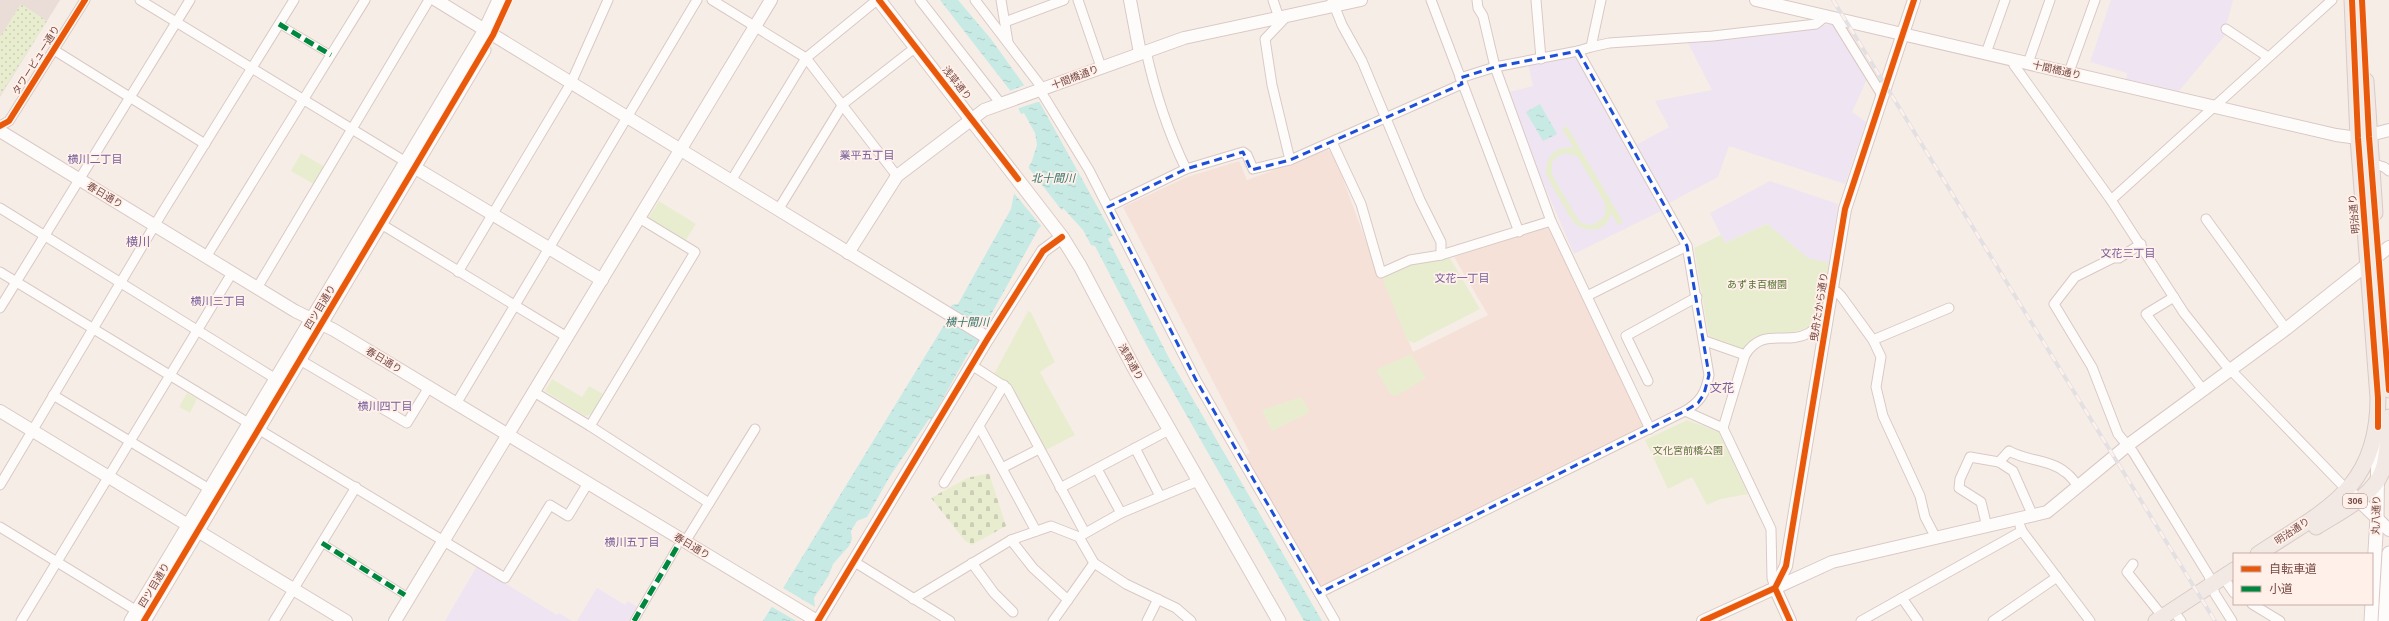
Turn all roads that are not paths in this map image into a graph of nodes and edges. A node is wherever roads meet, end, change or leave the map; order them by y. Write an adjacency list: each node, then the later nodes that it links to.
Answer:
1 (85, 0): 48 (street, タワービュー通り)
2 (140, 0): 38 (street)
3 (190, 0): 38 (street)
4 (293, 0): 40 (street)
5 (365, 0): 52 (street)
6 (429, 0): 75 (street)
7 (436, 0): 43 (street)
8 (499, 0): 43 (main road, 四ツ目通り)
9 (508, 0): 43 (main road, 四ツ目通り)
10 (608, 0): 63 (street)
11 (697, 0): 71 (street)
12 (712, 0): 41 (street)
13 (771, 0): 41 (street)
14 (878, 0): 46 (main road, 浅草通り); 54 (street)
15 (920, 0): 68 (street)
16 (975, 0): 45 (street)
17 (1001, 0): 39 (street)
18 (1064, 0): 39 (street)
19 (1078, 0): 58 (street)
20 (1130, 0): 50 (street)
21 (1273, 0): 36 (street)
22 (1361, 0): 35 (street, 十間橋通り)
23 (1431, 0): 62 (street)
24 (1478, 0): 59 (street)
25 (1536, 0): 55 (street)
26 (1601, 0): 47 (street)
27 (1757, 0): 37 (street, 十間橋通り)
28 (1914, 0): 44 (street, 曳舟たから通り)
29 (2005, 0): 51 (street)
30 (2050, 0): 57 (street)
31 (2094, 0): 61 (street)
32 (2332, 0): 53 (street)
33 (2352, 0): 78 (main road, 明治通り / 306)
34 (2362, 0): 78 (main road, 明治通り / 306)
35 (1333, 3): 36 (street, 十間橋通り); 73 (street)
36 (1283, 17): 50 (street, 十間橋通り); 82 (street)
37 (1830, 17): 44 (street, 十間橋通り); 47 (street); 65 (street)
38 (176, 22): 60 (street); 66 (street)
39 (1005, 22): 45 (street)
40 (279, 24): 52 (street); 60 (street)
41 (754, 27): 54 (street); 81 (street)
42 (2226, 29): 53 (street)
43 (489, 32): 63 (street); 84 (main road, 四ツ目通り)
44 (1903, 34): 51 (street, 十間橋通り); 65 (street, 曳舟たから通り)
45 (1008, 43): 64 (street)
46 (916, 47): 69 (street); 72 (main road, 浅草通り)
47 (1591, 47): 49 (street)
48 (54, 50): 66 (street); 74 (street, タワービュー通り)
49 (1578, 51): 55 (street); 104 (street)
50 (1143, 52): 58 (street, 十間橋通り); 85 (street)
51 (1986, 53): 56 (street, 十間橋通り)
52 (331, 55): 67 (street)
53 (2268, 57): 70 (street)
54 (806, 58): 69 (street); 89 (street)
55 (1541, 59): 59 (street)
56 (2012, 59): 57 (street, 十間橋通り); 90 (street)
57 (2028, 63): 61 (street, 十間橋通り)
58 (1101, 67): 64 (street, 十間橋通り)
59 (1495, 67): 62 (street); 97 (street)
60 (252, 68): 67 (street); 80 (street)
61 (2069, 72): 70 (street, 十間橋通り)
62 (1461, 81): 73 (street); 100 (street)
63 (571, 82): 71 (street); 94 (street)
64 (1040, 91): 68 (street, 十間橋通り); 91 (street)
65 (1882, 95): 117 (street, 曳舟たから通り)
66 (129, 97): 80 (street); 88 (street)
67 (304, 100): 75 (street); 109 (street)
68 (1004, 103): 72 (street, 十間橋通り)
69 (843, 104): 87 (street); 93 (street)
70 (2214, 106): 78 (street, 十間橋通り); 90 (street)
71 (626, 117): 81 (street); 105 (street)
72 (972, 118): 87 (street, 十間橋通り); 102 (main road, 浅草通り)
73 (1385, 120): 79 (street); 107 (street)
74 (0, 126)
75 (353, 130): 84 (street); 116 (street)
76 (2389, 130): 78 (street)
77 (0, 131): 88 (street, 春日通り)
78 (2364, 137): 83 (main road, 明治通り / 306); 108 (main road, 明治通り / 306)
79 (1332, 142): 82 (street); 107 (street)
80 (205, 144): 99 (street)
81 (680, 150): 89 (street); 95 (street)
82 (1290, 160): 85 (street)
83 (2371, 163): 86 (street); 108 (main road, 明治通り / 306)
84 (410, 165): 94 (street); 98 (main road, 四ツ目通り); 125 (main road, 四ツ目通り)
85 (1186, 169): 91 (street)
86 (2389, 171)
87 (897, 176): 106 (street, 十間橋通り)
88 (78, 179): 99 (street, 春日通り); 101 (street)
89 (731, 181): 93 (street)
90 (2111, 200): 103 (street)
91 (1108, 207): 209 (street)
92 (0, 208): 101 (street)
93 (778, 210): 106 (street)
94 (492, 213): 105 (street); 111 (street)
95 (639, 218): 113 (street); 152 (street)
96 (2206, 219): 127 (street)
97 (1551, 221): 100 (street); 118 (street)
98 (381, 224): 111 (street); 125 (main road, 四ツ目通り)
99 (154, 225): 109 (street, 春日通り); 115 (street)
100 (1519, 232): 107 (street)
101 (44, 235): 114 (street); 115 (street)
102 (1062, 237): 130 (street); 158 (main road, 浅草通り)
103 (2141, 244): 120 (street); 162 (street)
104 (1687, 246): 118 (street); 119 (street)
105 (548, 247): 113 (street); 121 (street)
106 (848, 252): 130 (street)
107 (1442, 255)
108 (2378, 255): 127 (street); 134 (main road, 明治通り / 306); 154 (main road, 明治通り / 306)
109 (206, 257): 112 (street, 春日通り)
110 (0, 272): 114 (street)
111 (458, 272): 121 (street)
112 (232, 273): 116 (street, 春日通り); 128 (street)
113 (602, 280): 129 (street)
114 (16, 281): 122 (street); 126 (street)
115 (120, 282): 126 (street); 128 (street)
116 (257, 288): 125 (street, 春日通り)
117 (1832, 291): 124 (street, 曳舟たから通り); 131 (street)
118 (1587, 296): 157 (street)
119 (1697, 297): 132 (street); 140 (street)
120 (2174, 297): 137 (street); 143 (street)
121 (514, 305): 129 (street); 147 (street)
122 (0, 308)
123 (1949, 308): 131 (street)
124 (1828, 313): 133 (street); 207 (street, 曳舟たから通り)
125 (317, 322): 135 (main road, 四ツ目通り); 139 (main road, 四ツ目通り); 142 (street, 春日通り)
126 (93, 328): 138 (street); 146 (street)
127 (2286, 329): 137 (street)
128 (197, 330): 138 (street); 139 (street)
129 (567, 337): 145 (street)
130 (986, 337): 136 (street)
131 (1873, 340): 191 (street)
132 (1705, 341): 133 (street); 149 (street)
133 (1745, 355): 155 (street)
134 (2387, 357): 144 (main road, 明治通り / 306)
135 (300, 360): 142 (street); 151 (main road, 四ツ目通り)
136 (973, 366): 141 (street); 200 (street)
137 (2231, 370): 143 (street); 178 (street)
138 (170, 375): 151 (street); 161 (street)
139 (276, 379): 151 (main road, 四ツ目通り)
140 (1648, 381)
141 (1004, 385): 153 (street); 164 (street)
142 (429, 387): 147 (street, 春日通り)
143 (2203, 390): 162 (street)
144 (2389, 390)
145 (534, 392): 152 (street); 160 (street)
146 (53, 395): 159 (street); 161 (street)
147 (456, 404): 160 (street, 春日通り)
148 (0, 411): 159 (street)
149 (1685, 411): 155 (street); 157 (street)
150 (2389, 417): 170 (main road, 明治通り / 306)
151 (254, 426): 175 (street); 177 (main road, 四ツ目通り); 187 (main road, 四ツ目通り)
152 (590, 426): 180 (street)
153 (979, 426): 166 (street); 172 (street)
154 (2378, 427): 170 (main road, 丸八通り); 178 (main road, 明治通り / 306)
155 (1723, 428): 207 (street)
156 (755, 429): 180 (street)
157 (1650, 429): 209 (street)
158 (1169, 430): 163 (street); 169 (main road, 浅草通り)
159 (32, 431): 168 (street); 173 (street)
160 (508, 435): 171 (street, 春日通り); 192 (street)
161 (130, 441): 168 (street); 177 (street)
162 (2128, 445): 174 (street); 205 (street)
163 (1135, 448): 167 (street); 179 (street)
164 (1039, 449): 166 (street); 176 (street)
165 (1999, 462): 174 (street); 182 (street); 186 (street)
166 (1002, 468): 189 (street)
167 (1097, 469): 176 (street); 181 (street)
168 (108, 477): 187 (street); 199 (street)
169 (1198, 481): 179 (street); 232 (main road, 浅草通り)
170 (2377, 482): 178 (main road, 明治通り / 306); 183 (main road, 丸八通り)
171 (588, 483): 192 (street); 195 (street, 春日通り)
172 (944, 483)
173 (0, 485)
174 (2078, 486): 182 (street)
175 (356, 487): 192 (street); 194 (street)
176 (1060, 488): 190 (street)
177 (211, 490): 187 (main road, 四ツ目通り)
178 (2352, 495): 183 (street); 196 (main road, 明治通り / 306); 197 (main road, 明治通り / 306)
179 (1160, 496): 181 (street)
180 (708, 503): 195 (street)
181 (1121, 513): 190 (street)
182 (2033, 516): 184 (street)
183 (2377, 517): 188 (street); 206 (main road, 丸八通り)
184 (2020, 525): 186 (street); 204 (street); 211 (street)
185 (0, 527): 199 (street)
186 (1987, 527): 191 (street)
187 (193, 529): 208 (street); 219 (main road, 四ツ目通り)
188 (2389, 530)
189 (1036, 531): 190 (street); 193 (street)
190 (1082, 535): 202 (street)
191 (1936, 538): 207 (street)
192 (444, 540): 224 (street)
193 (1011, 540): 201 (street); 214 (street)
194 (322, 543): 208 (street); 210 (street)
195 (681, 544): 225 (street); 226 (street, 春日通り)
196 (2260, 553)
197 (2276, 553)
198 (2389, 553): 243 (main road)
199 (57, 561): 219 (street); 221 (street)
200 (854, 561): 212 (street); 226 (street)
201 (972, 563): 212 (street); 217 (street)
202 (1094, 563): 213 (street); 214 (street)
203 (2133, 564): 220 (street)
204 (2057, 577): 238 (street); 239 (street)
205 (2226, 584): 220 (main road); 240 (street)
206 (2373, 586)
207 (1775, 588): 234 (street); 235 (street)
208 (293, 589): 222 (street); 223 (street)
209 (1319, 593): 233 (street)
210 (405, 595)
211 (1902, 598): 236 (street); 237 (street)
212 (914, 599): 218 (street)
213 (1158, 599): 230 (street); 231 (street)
214 (1068, 600): 229 (street)
215 (2254, 605): 241 (street)
216 (2372, 605): 242 (main road, 丸八通り)
217 (1013, 612)
218 (937, 613): 227 (street); 228 (street)
219 (143, 618)
220 (2170, 619)
221 (21, 621)
222 (274, 621)
223 (346, 621)
224 (396, 621)
225 (634, 621)
226 (818, 621)
227 (931, 621)
228 (950, 621)
229 (1053, 621)
230 (1147, 621)
231 (1191, 621)
232 (1279, 621)
233 (1335, 621)
234 (1703, 621)
235 (1790, 621)
236 (1861, 621)
237 (1918, 621)
238 (1993, 621)
239 (2090, 621)
240 (2232, 621)
241 (2280, 621)
242 (2371, 621)
243 (2386, 621)

